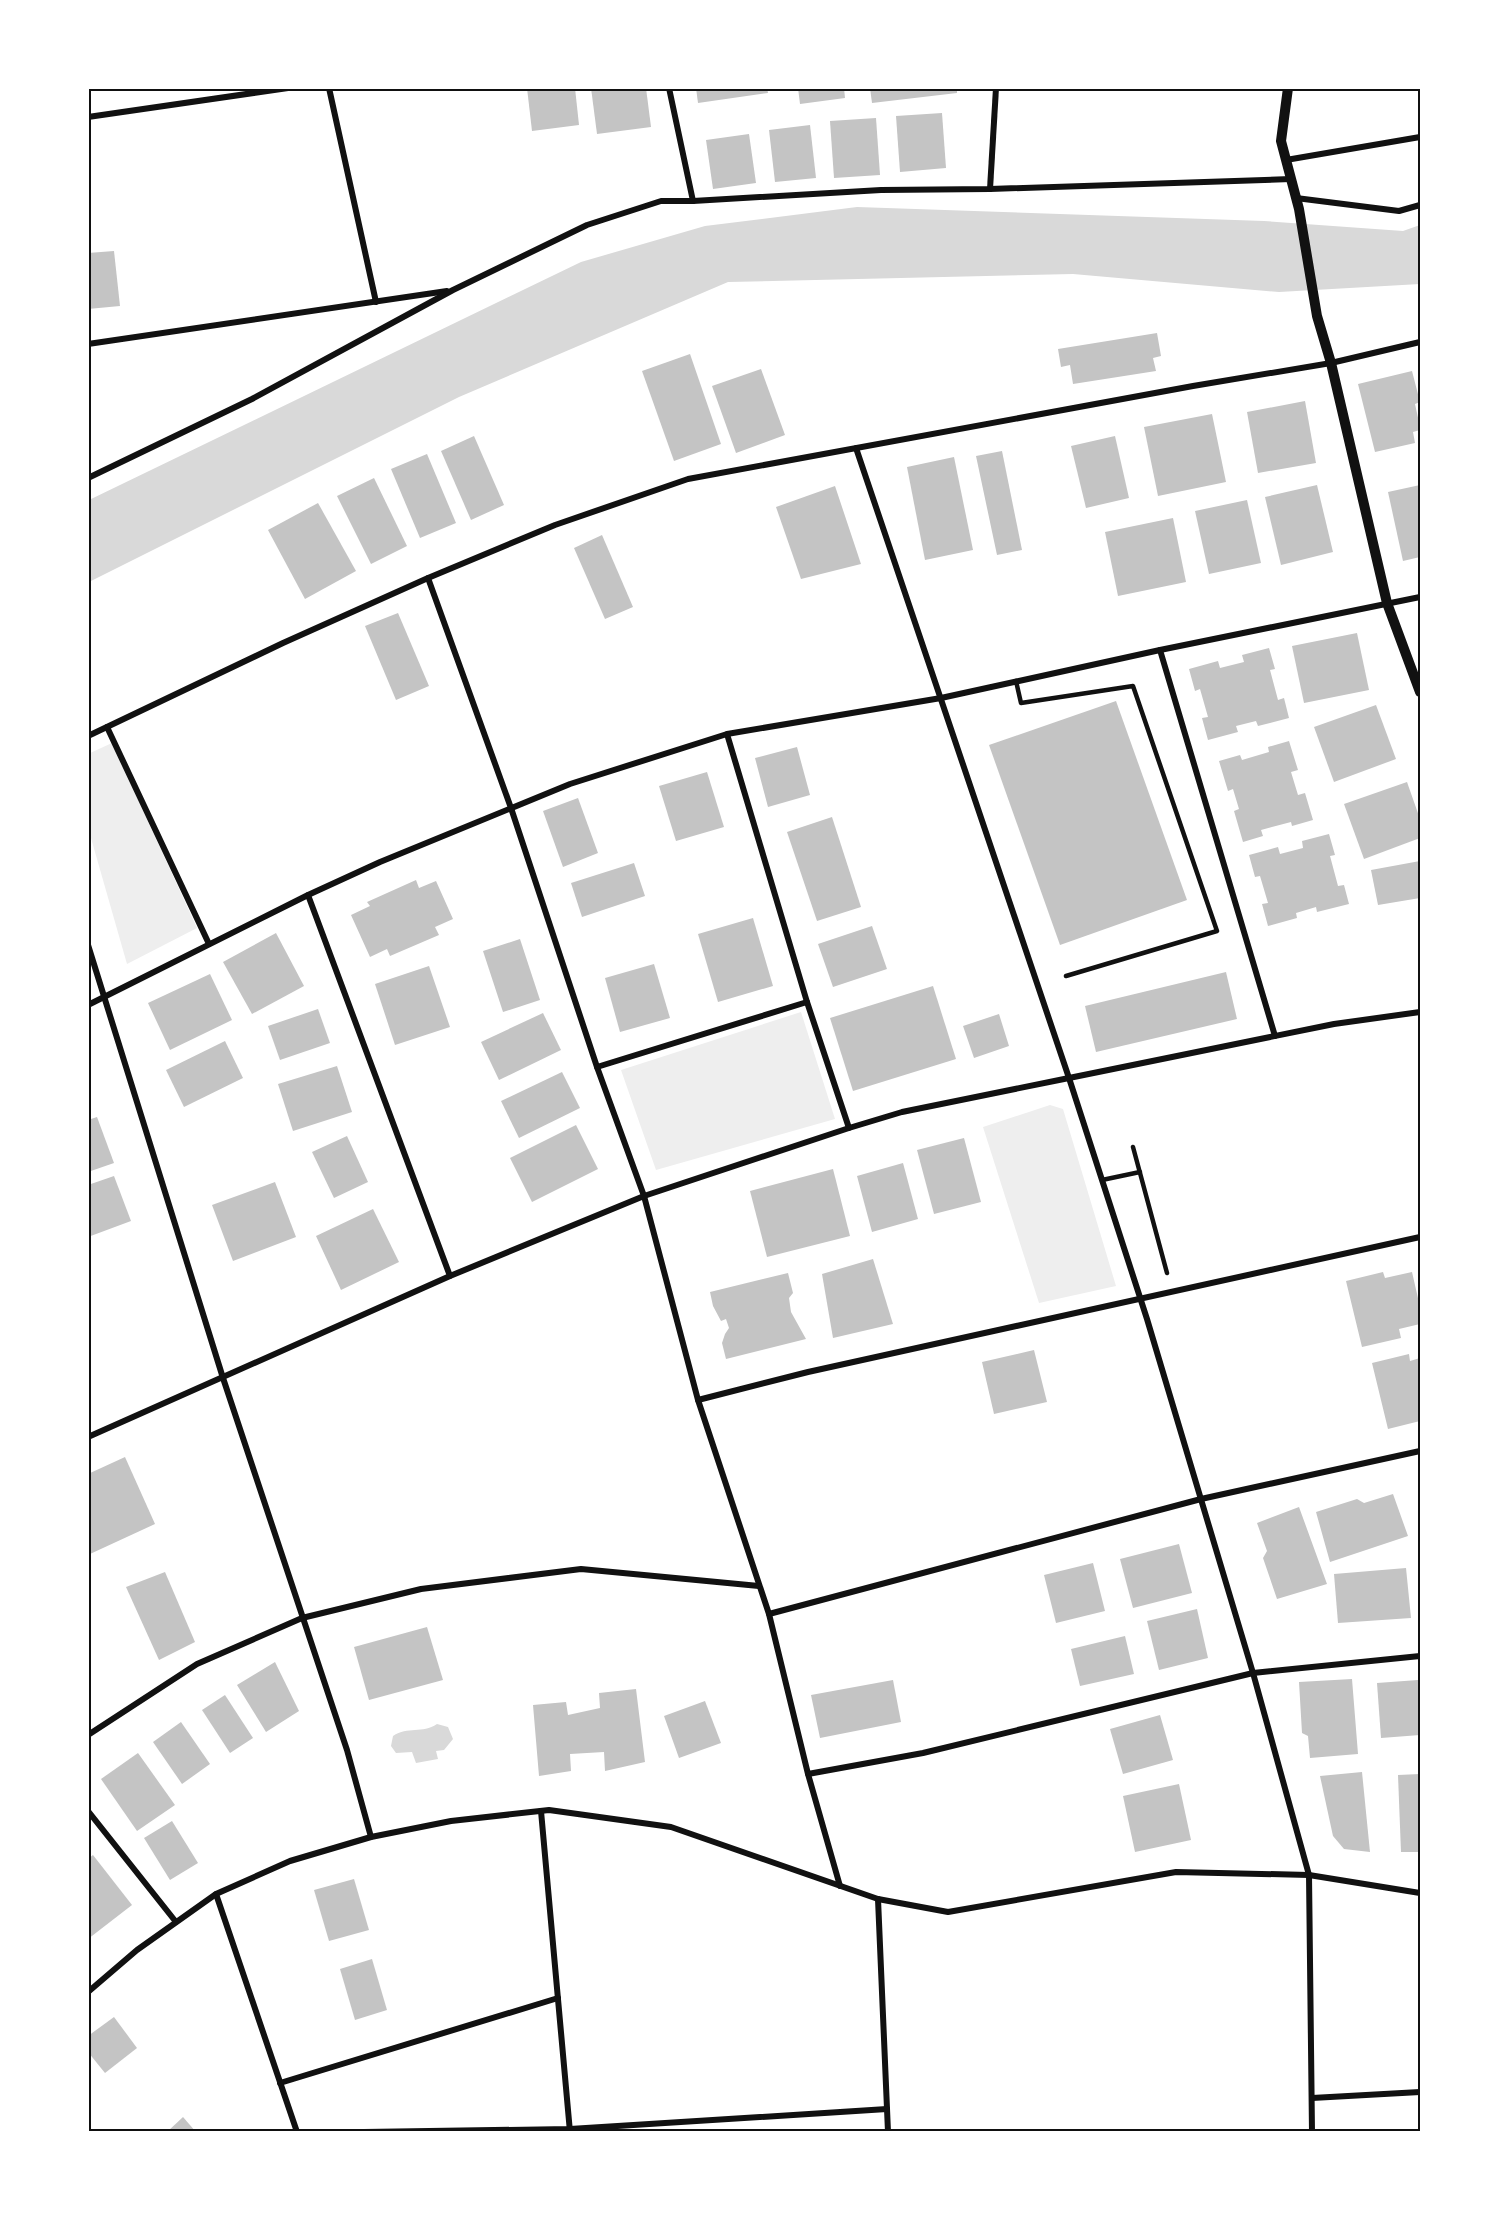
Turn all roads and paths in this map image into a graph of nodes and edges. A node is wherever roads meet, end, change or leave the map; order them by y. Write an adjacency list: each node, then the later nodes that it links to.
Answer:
1 (288, 88): 6 (street)
2 (329, 88): 15 (street)
3 (669, 88): 11 (street)
4 (996, 88): 10 (street)
5 (1288, 88): 8 (street)
6 (88, 117)
7 (1420, 137): 8 (street)
8 (1286, 160): 9 (street)
9 (1291, 179): 10 (street); 12 (street)
10 (990, 189): 11 (street)
11 (693, 201): 14 (street)
12 (1298, 204): 13 (street); 18 (street)
13 (1420, 205)
14 (453, 291): 15 (street); 20 (street)
15 (376, 302): 17 (street)
16 (1420, 342): 18 (street)
17 (88, 344)
18 (1331, 363): 19 (street); 23 (street)
19 (856, 448): 21 (street); 27 (street)
20 (88, 478)
21 (428, 578): 28 (street); 31 (street)
22 (1420, 597): 23 (street)
23 (1387, 603): 24 (street); 26 (street)
24 (1160, 650): 25 (street); 40 (street)
25 (1016, 681): 27 (street); 35 (lane)
26 (1420, 692)
27 (941, 698): 29 (street); 42 (street)
28 (107, 727): 30 (street); 33 (street)
29 (727, 734): 31 (street); 37 (street)
30 (88, 736)
31 (511, 808): 32 (street); 41 (street)
32 (308, 895): 33 (street); 50 (street)
33 (210, 944): 36 (street)
34 (88, 945): 36 (street)
35 (1066, 976)
36 (103, 997): 38 (street); 52 (street)
37 (807, 1002): 41 (street); 43 (street)
38 (88, 1005)
39 (1420, 1012): 40 (street)
40 (1275, 1036): 42 (street)
41 (597, 1067): 47 (street)
42 (1069, 1078): 43 (street); 46 (street)
43 (849, 1128): 47 (street)
44 (1133, 1147): 45 (lane)
45 (1140, 1172): 46 (lane); 49 (lane)
46 (1102, 1180): 51 (street)
47 (644, 1196): 50 (street); 53 (street)
48 (1420, 1237): 51 (street)
49 (1167, 1273)
50 (450, 1276): 52 (street)
51 (1140, 1298): 53 (street); 56 (street)
52 (223, 1378): 54 (street); 59 (street)
53 (698, 1400): 57 (street)
54 (88, 1437)
55 (1420, 1450): 56 (street)
56 (1201, 1499): 58 (street); 61 (street)
57 (759, 1586): 58 (street); 59 (street)
58 (769, 1614): 63 (street)
59 (302, 1618): 62 (street); 66 (street)
60 (1420, 1656): 61 (street)
61 (1253, 1673): 63 (street); 67 (street)
62 (88, 1735)
63 (808, 1774): 68 (street)
64 (88, 1810): 72 (street)
65 (540, 1811): 66 (street); 68 (street); 74 (street)
66 (371, 1836): 70 (street)
67 (1309, 1875): 69 (street); 71 (street); 77 (street)
68 (840, 1886): 71 (street)
69 (1420, 1893)
70 (216, 1894): 72 (street); 75 (street)
71 (878, 1899): 78 (street)
72 (176, 1922): 73 (street)
73 (88, 1992)
74 (558, 1998): 75 (street); 79 (street)
75 (280, 2083): 80 (street)
76 (1420, 2092): 77 (street)
77 (1312, 2098): 83 (street)
78 (887, 2109): 79 (street); 82 (street)
79 (570, 2130): 81 (street)
80 (297, 2132)
81 (363, 2132)
82 (888, 2132)
83 (1312, 2132)

